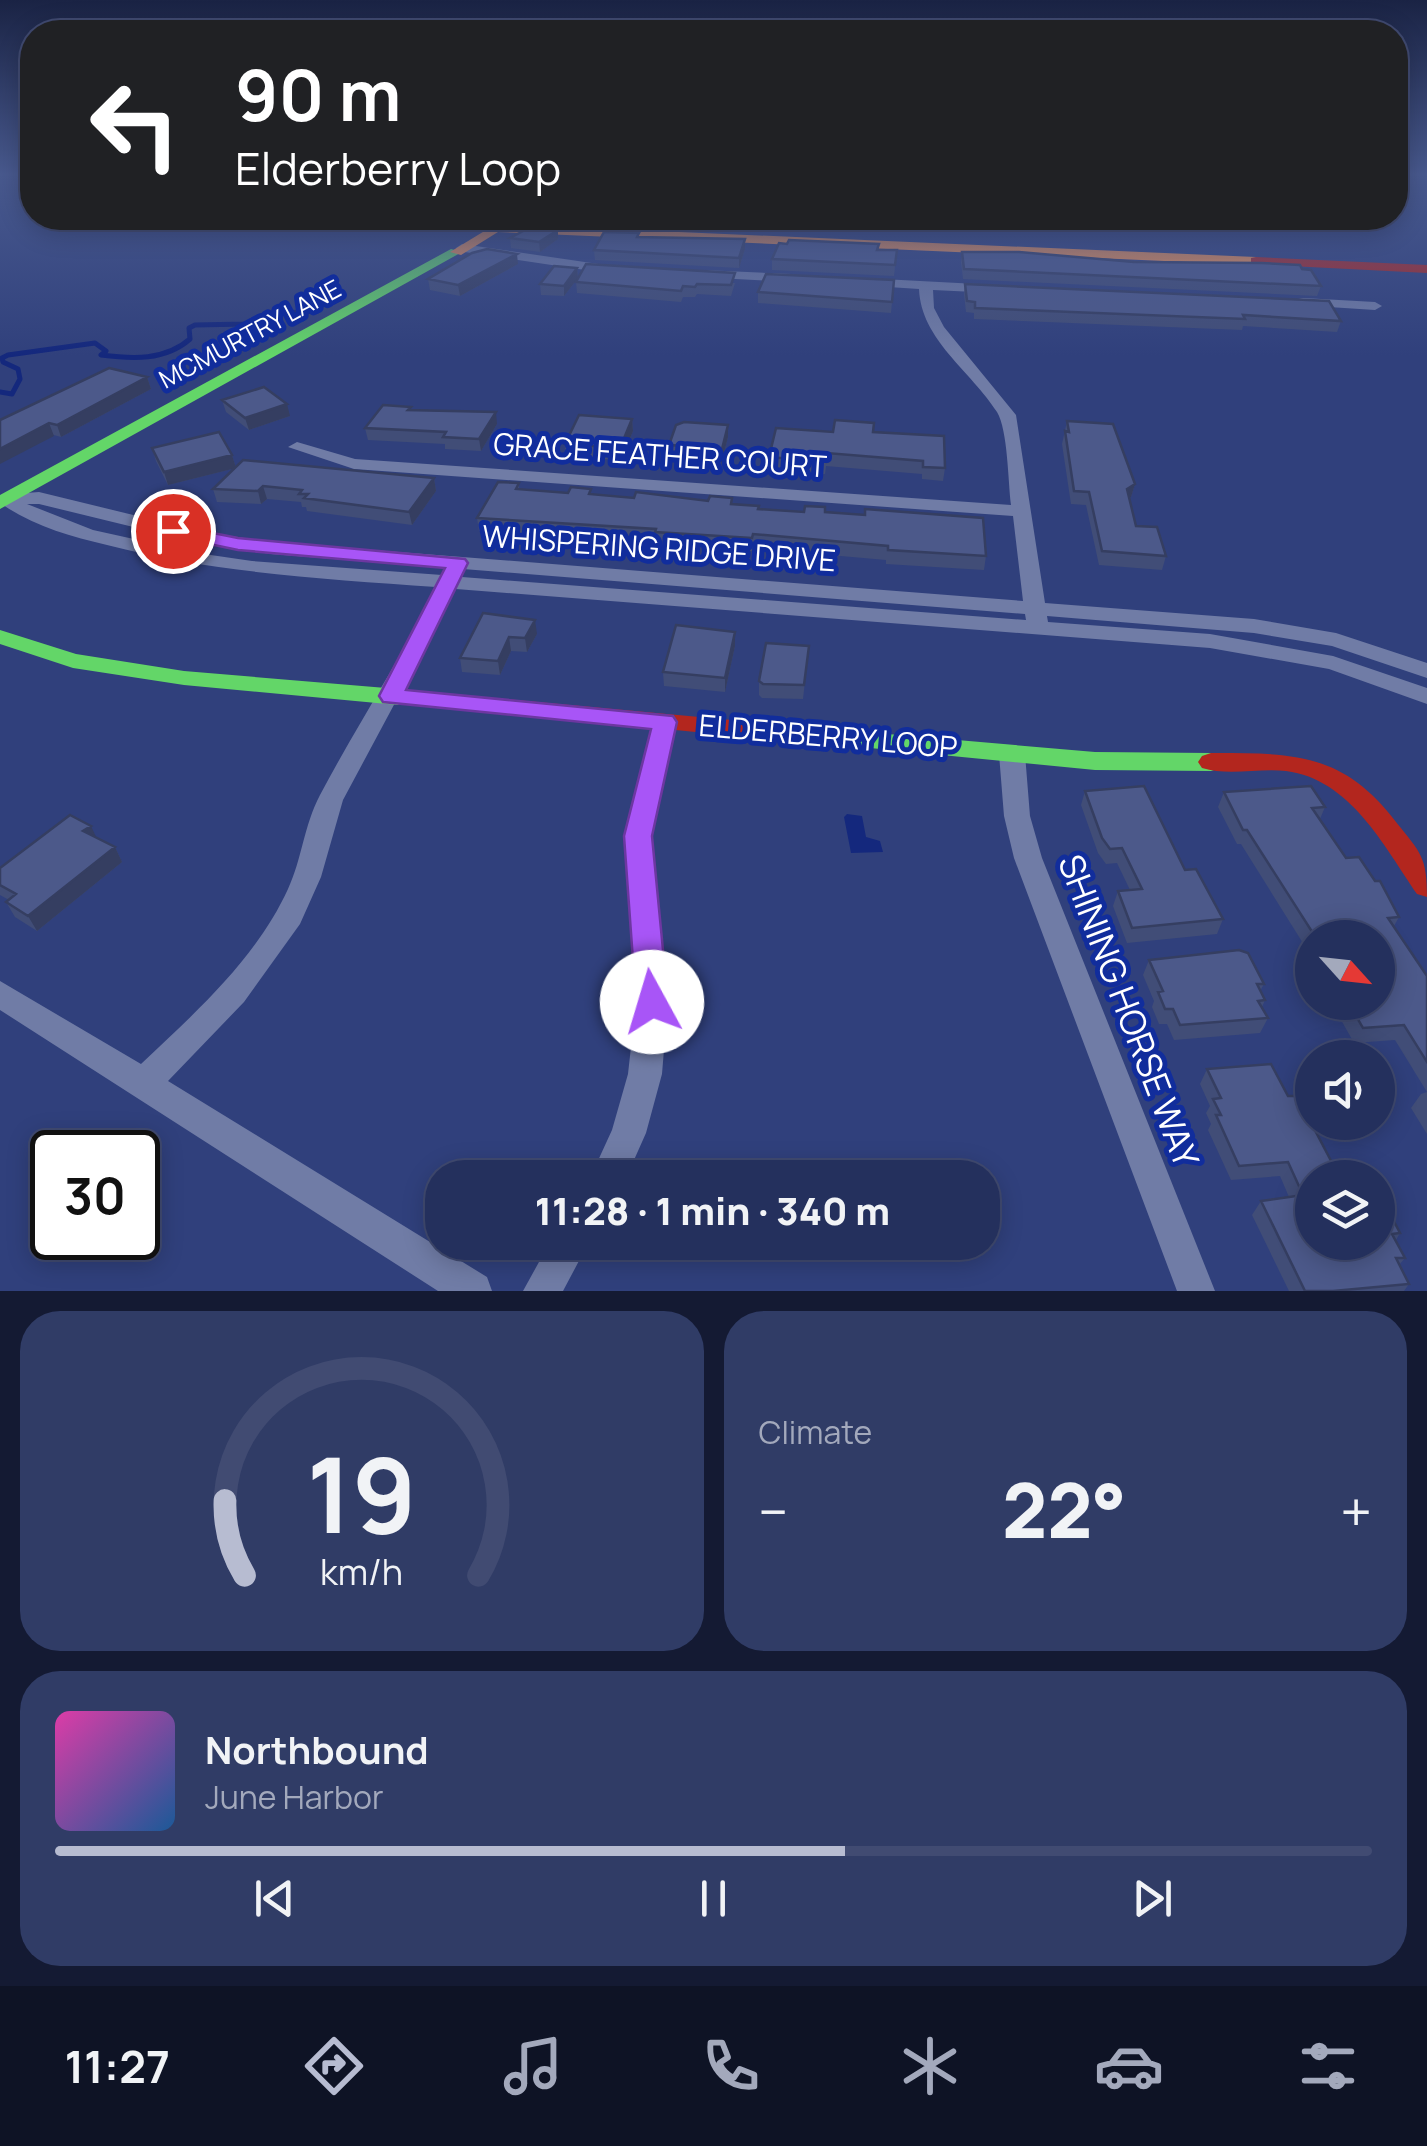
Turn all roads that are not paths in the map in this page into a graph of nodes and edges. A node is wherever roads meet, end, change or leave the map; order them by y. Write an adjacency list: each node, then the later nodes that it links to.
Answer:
1 (479, 236): 3 (street, MCMURTRY LANE)
2 (729, 236): 4 (street, MCMURTRY LANE)
3 (462, 248): 5 (street); 14 (street, MCMURTRY LANE)
4 (1427, 269)
5 (638, 271)
6 (694, 274): 7 (street)
7 (808, 279)
8 (848, 281): 9 (street)
9 (926, 286): 10 (street); 15 (street)
10 (1004, 289)
11 (1295, 302): 12 (street)
12 (1375, 306)
13 (297, 446): 15 (street, GRACE FEATHER COURT)
14 (4, 501): 16 (street, WHISPERING RIDGE DRIVE)
15 (1021, 510): 17 (street)
16 (453, 573): 17 (street, WHISPERING RIDGE DRIVE); 20 (street)
17 (1036, 618): 19 (street, WHISPERING RIDGE DRIVE); 21 (street, WHISPERING RIDGE DRIVE)
18 (0, 638): 20 (street, ELDERBERRY LOOP)
19 (1427, 670)
20 (391, 696): 22 (street, ELDERBERRY LOOP); 26 (street)
21 (1427, 696)
22 (665, 722): 23 (street, ELDERBERRY LOOP); 27 (street)
23 (1012, 754): 24 (street, ELDERBERRY LOOP); 31 (street, SHINING HORSE WAY)
24 (1427, 886)
25 (0, 994): 26 (street)
26 (144, 1083): 29 (street)
27 (616, 1160)
28 (561, 1260): 30 (street)
29 (472, 1291)
30 (542, 1291)
31 (1196, 1291)

